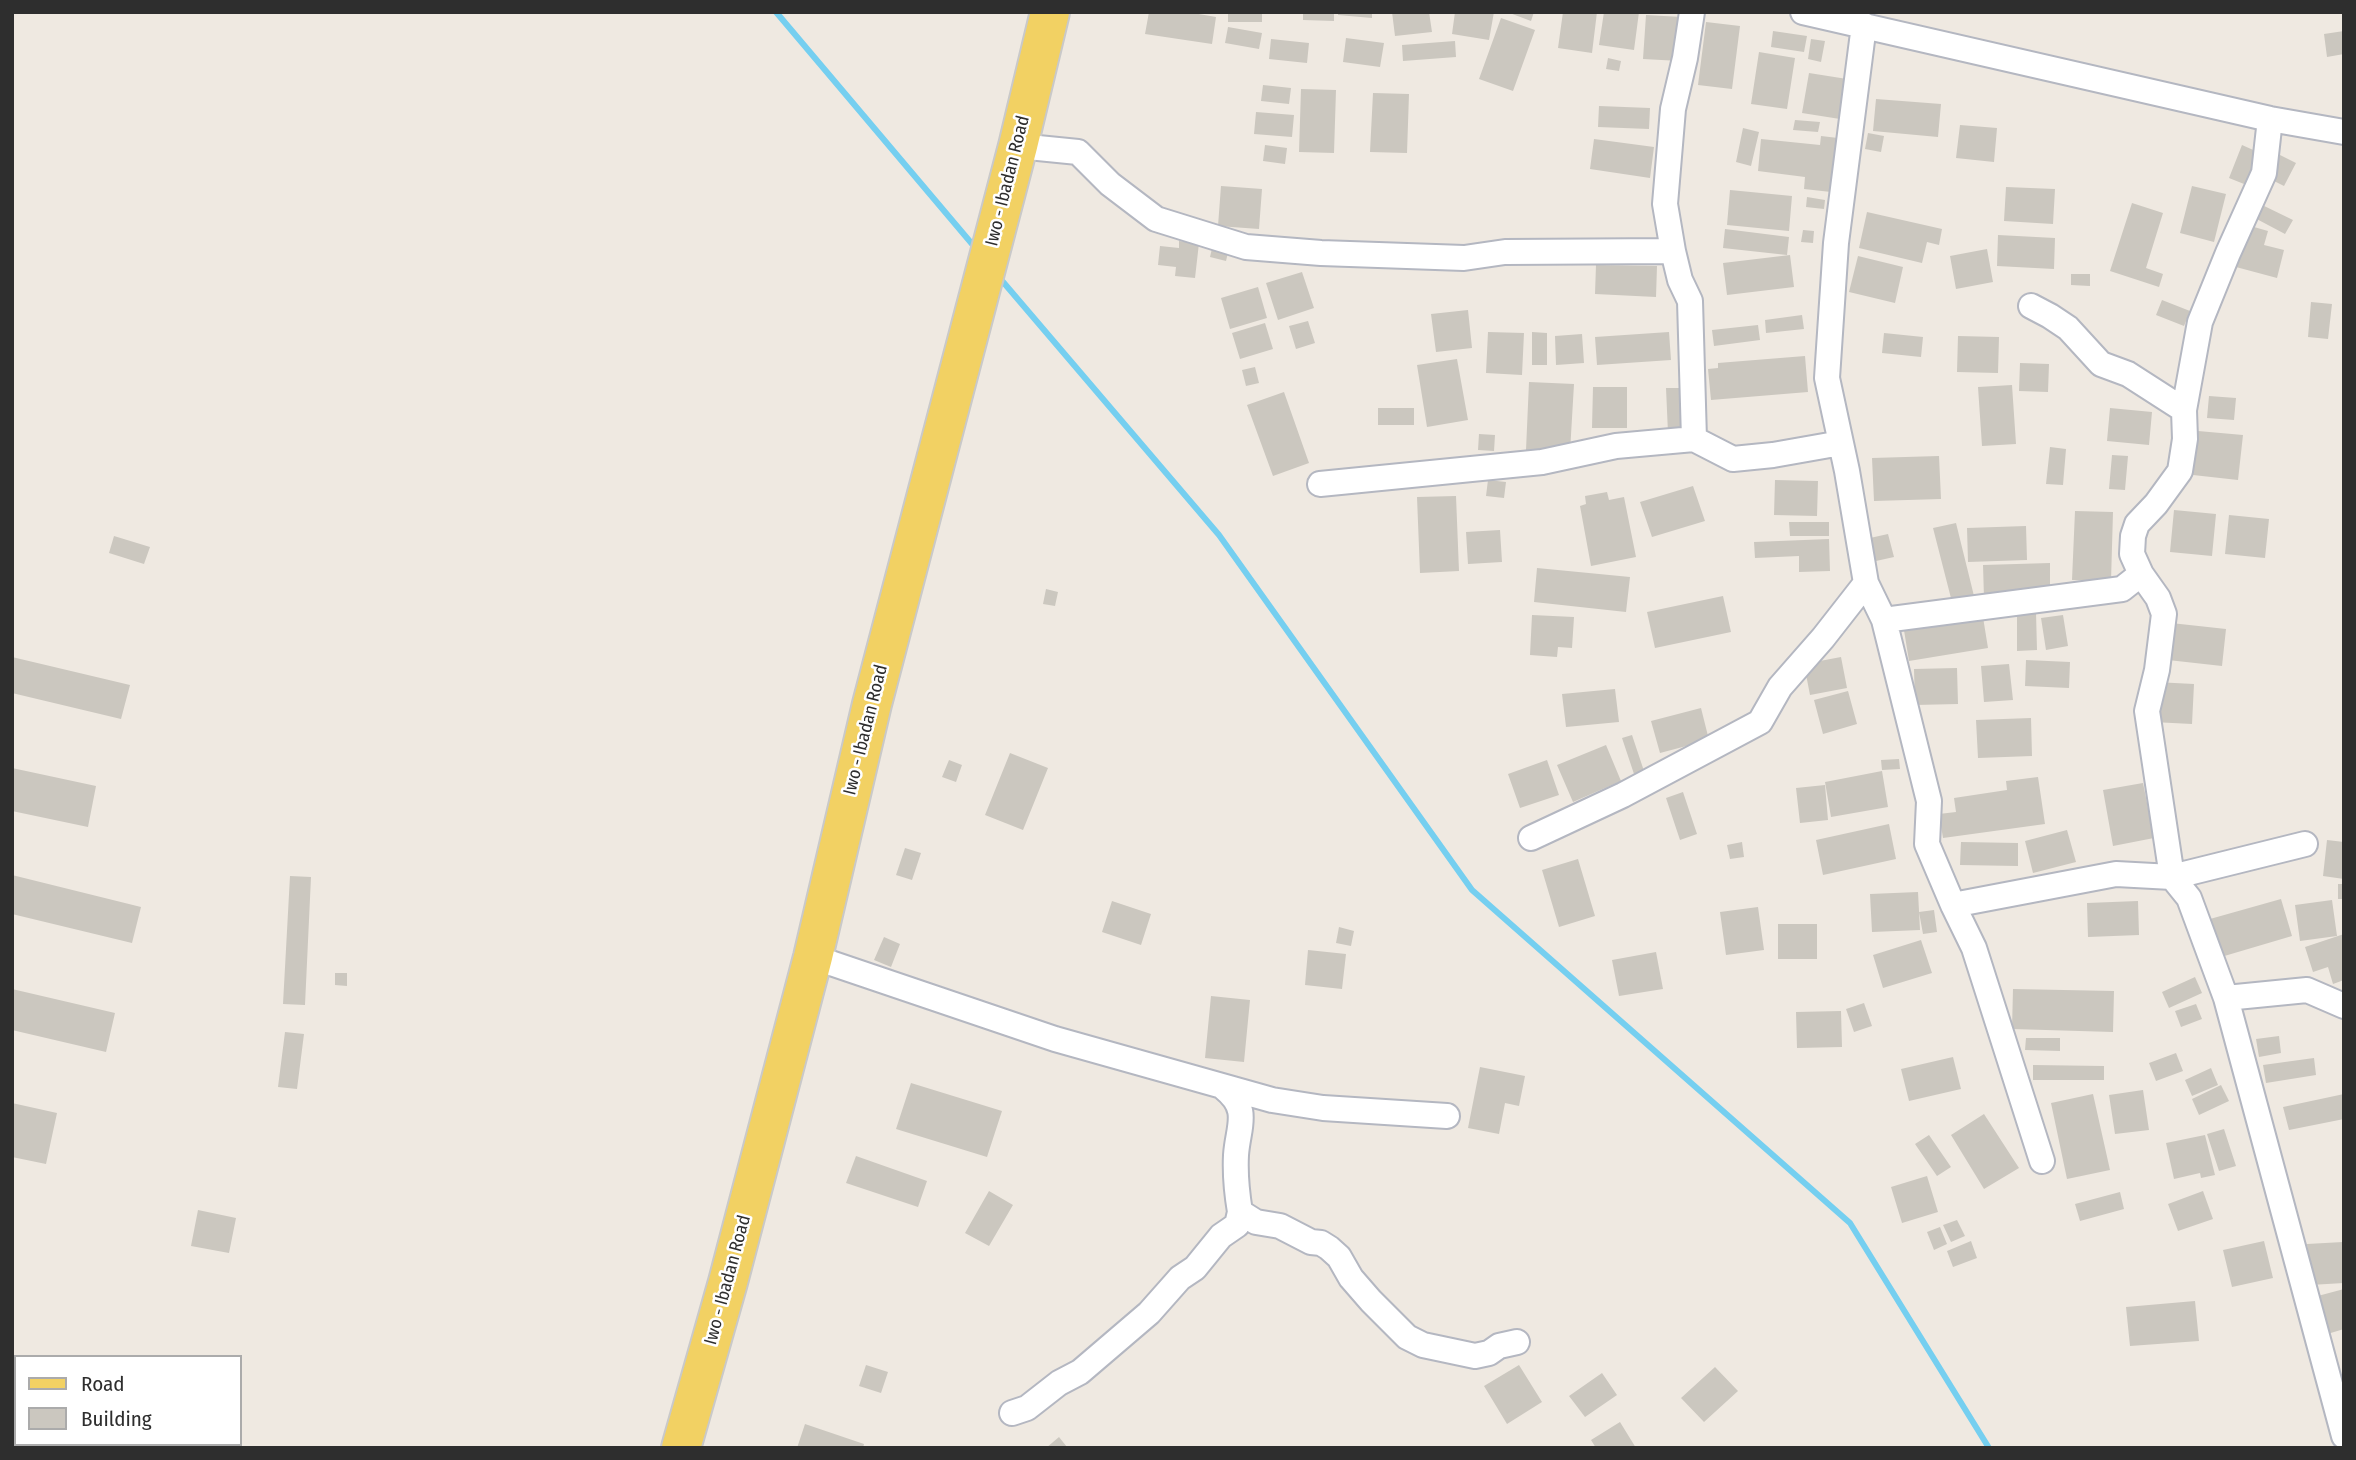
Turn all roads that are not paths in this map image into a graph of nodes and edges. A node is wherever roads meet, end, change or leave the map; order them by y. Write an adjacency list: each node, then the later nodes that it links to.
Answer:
1 (1051, 12): 7 (main road, Iwo - Ibadan Road)
2 (1692, 12): 8 (street)
3 (1803, 12): 4 (street)
4 (1864, 25): 5 (street); 12 (street)
5 (2270, 119): 6 (street); 10 (street)
6 (2344, 132)
7 (1018, 146): 8 (street); 21 (main road, Iwo - Ibadan Road)
8 (1673, 251): 11 (street)
9 (2031, 306): 10 (street)
10 (2184, 410): 14 (street)
11 (1694, 439): 12 (street); 13 (street)
12 (1841, 443): 15 (street)
13 (1320, 484)
14 (2141, 574): 16 (street); 19 (street)
15 (1867, 583): 16 (street); 17 (street)
16 (1884, 620): 20 (street)
17 (1531, 838)
18 (2305, 844): 19 (street)
19 (2172, 877): 20 (street); 22 (street)
20 (1952, 905): 26 (street)
21 (813, 957): 24 (street); 31 (main road, Iwo - Ibadan Road)
22 (2225, 998): 23 (street); 30 (street)
23 (2344, 1006)
24 (1224, 1088): 25 (street); 27 (street)
25 (1447, 1116)
26 (2042, 1161)
27 (1240, 1212): 28 (street); 29 (street)
28 (1517, 1342)
29 (1012, 1413)
30 (2344, 1436)
31 (681, 1448)

